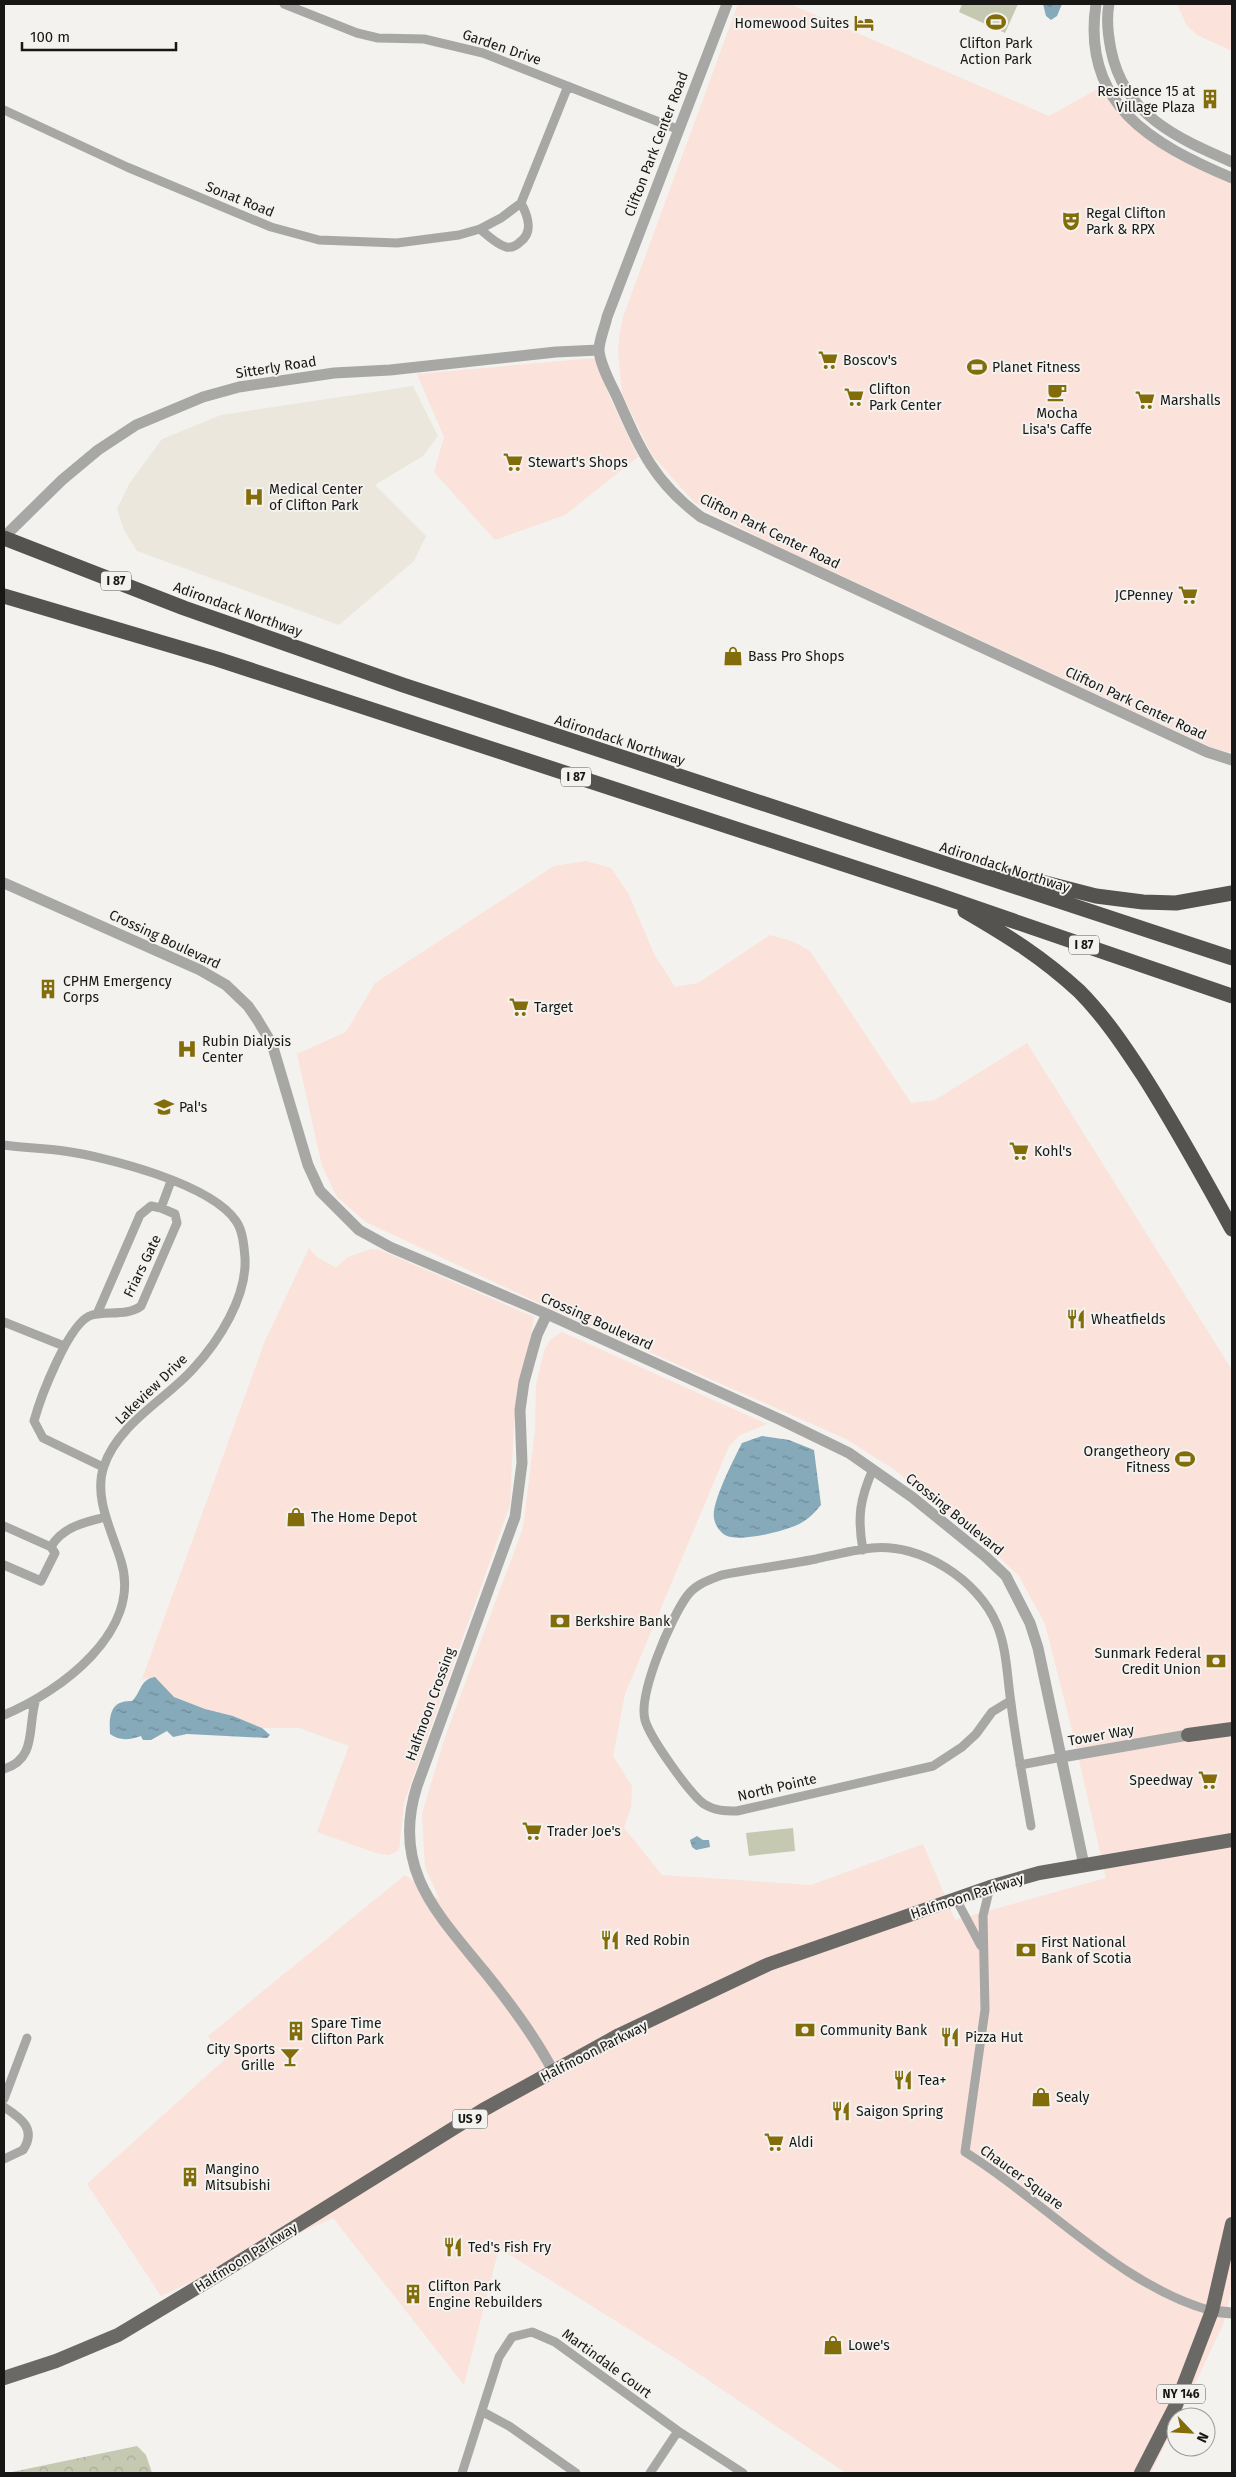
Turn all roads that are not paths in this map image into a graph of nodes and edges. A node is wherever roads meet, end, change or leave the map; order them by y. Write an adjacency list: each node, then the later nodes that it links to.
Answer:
1 (284, 4): 5 (street, Garden Drive)
2 (727, 4): 7 (street, Clifton Park Center Road)
3 (1096, 4): 9 (street)
4 (1109, 4): 8 (street)
5 (568, 86): 7 (street, Garden Drive); 10 (street)
6 (4, 110): 11 (street, Sonat Road)
7 (677, 129): 12 (street, Clifton Park Center Road)
8 (1232, 162)
9 (1232, 178)
10 (521, 203): 11 (street, Sonat Road); 11 (street)
11 (480, 229)
12 (599, 350): 13 (street, Sitterly Road); 15 (street, Clifton Park Center Road)
13 (4, 537): 16 (highway, Adirondack Northway / I 87)
14 (4, 596): 19 (highway, I 87)
15 (1232, 760)
16 (969, 873): 18 (highway); 20 (highway, Adirondack Northway / I 87)
17 (4, 882): 27 (street, Crossing Boulevard)
18 (1232, 893)
19 (935, 894): 21 (highway, I 87); 25 (highway)
20 (1232, 958)
21 (1232, 996)
22 (4, 1145): 23 (street, Lakeview Drive)
23 (171, 1181): 24 (street); 30 (street, Lakeview Drive)
24 (161, 1208): 26 (street, Friars Gate); 26 (street, Friars Gate)
25 (1232, 1229)
26 (97, 1314): 29 (street, Friars Gate)
27 (547, 1314): 31 (street, Crossing Boulevard); 52 (street, Halfmoon Crossing)
28 (4, 1322): 29 (street)
29 (64, 1346): 30 (street, Friars Gate)
30 (103, 1467): 32 (street, Lakeview Drive)
31 (873, 1468): 35 (street); 42 (street, Crossing Boulevard)
32 (106, 1517): 34 (street); 37 (street, Lakeview Drive)
33 (4, 1526): 34 (street)
34 (50, 1547): 36 (street)
35 (863, 1550): 38 (street, North Pointe); 38 (street, North Pointe)
36 (4, 1565)
37 (36, 1699): 39 (street, Lakeview Drive); 44 (street)
38 (1010, 1701): 43 (street, North Pointe)
39 (4, 1715)
40 (1232, 1729): 41 (main road)
41 (1188, 1735): 42 (street, Tower Way)
42 (1062, 1757): 43 (street, Tower Way); 47 (street, Crossing Boulevard)
43 (1020, 1765): 45 (street, North Pointe)
44 (4, 1769)
45 (1031, 1826)
46 (1232, 1840): 47 (main road, Halfmoon Parkway / US 9)
47 (1084, 1865): 48 (main road, Halfmoon Parkway / US 9)
48 (990, 1887): 49 (main road, Halfmoon Parkway / US 9); 50 (street, Chaucer Square)
49 (956, 1899): 50 (street, Chaucer Square); 52 (main road, Halfmoon Parkway / US 9)
50 (983, 1951): 57 (street, Chaucer Square)
51 (27, 2038): 53 (street)
52 (553, 2071): 59 (main road, Halfmoon Parkway / US 9)
53 (4, 2099)
54 (4, 2107): 55 (street)
55 (4, 2159)
56 (1232, 2224): 57 (main road, NY 146)
57 (1212, 2311): 58 (street); 66 (main road, NY 146)
58 (1232, 2313)
59 (4, 2378)
60 (483, 2412): 61 (street, Martindale Court); 62 (street, Martindale Court); 63 (street)
61 (678, 2431): 64 (street); 65 (street, Martindale Court)
62 (462, 2473)
63 (576, 2473)
64 (650, 2473)
65 (743, 2473)
66 (1141, 2473)

